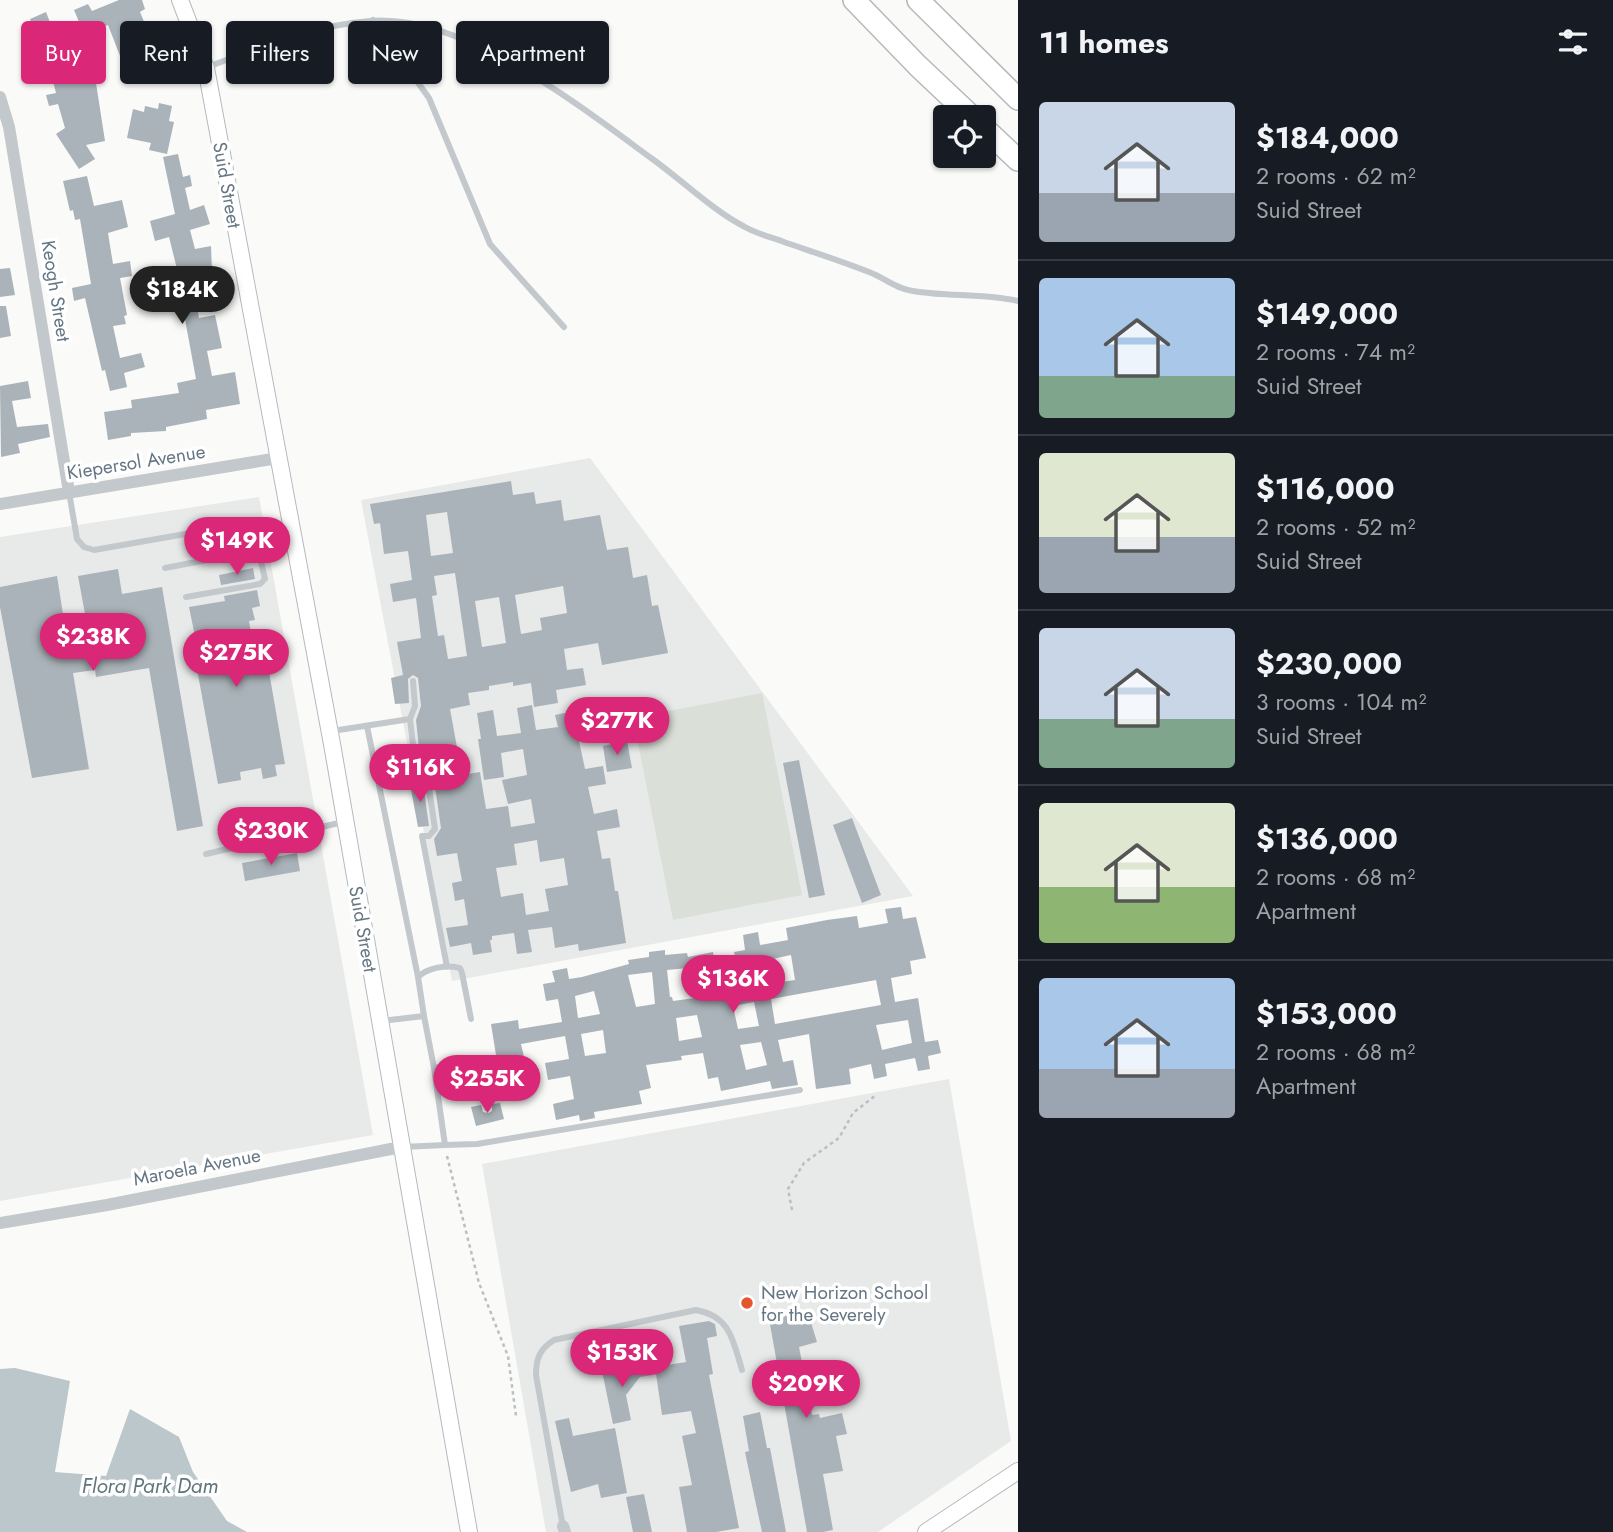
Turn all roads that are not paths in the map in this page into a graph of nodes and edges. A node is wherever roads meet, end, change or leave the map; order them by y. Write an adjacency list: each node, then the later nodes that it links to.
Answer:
1 (180, 0): 5 (street, Suid Street)
2 (853, 0): 10 (highway)
3 (918, 0): 9 (highway)
4 (373, 20): 6 (lane); 13 (lane); 14 (lane)
5 (188, 21)
6 (212, 66)
7 (209, 84): 15 (street, Suid Street)
8 (0, 97): 16 (street, Keogh Street)
9 (1018, 99)
10 (959, 105)
11 (996, 139): 12 (highway)
12 (1018, 160)
13 (1018, 301)
14 (564, 327)
15 (278, 458): 16 (street, Kiepersol Avenue); 24 (street, Suid Street)
16 (69, 492): 17 (street, Kiepersol Avenue); 18 (lane)
17 (0, 505)
18 (259, 550): 19 (lane); 20 (lane)
19 (165, 568)
20 (186, 597)
21 (413, 681): 22 (lane)
22 (410, 719): 23 (lane); 27 (lane)
23 (367, 726): 24 (lane); 28 (lane)
24 (329, 732): 25 (street, Suid Street)
25 (345, 822): 26 (lane); 31 (street, Suid Street)
26 (206, 854)
27 (447, 967): 28 (lane); 30 (lane)
28 (418, 977): 29 (lane)
29 (424, 1016): 31 (lane); 32 (lane)
30 (471, 1019)
31 (379, 1022): 36 (street, Suid Street)
32 (434, 1068): 34 (lane); 35 (lane)
33 (800, 1090): 35 (lane)
34 (487, 1108)
35 (445, 1145): 36 (lane)
36 (401, 1147): 37 (street, Maroela Avenue); 41 (street, Suid Street)
37 (0, 1223)
38 (742, 1370): 40 (lane)
39 (1018, 1471): 42 (street)
40 (563, 1530)
41 (469, 1532)
42 (926, 1532)

